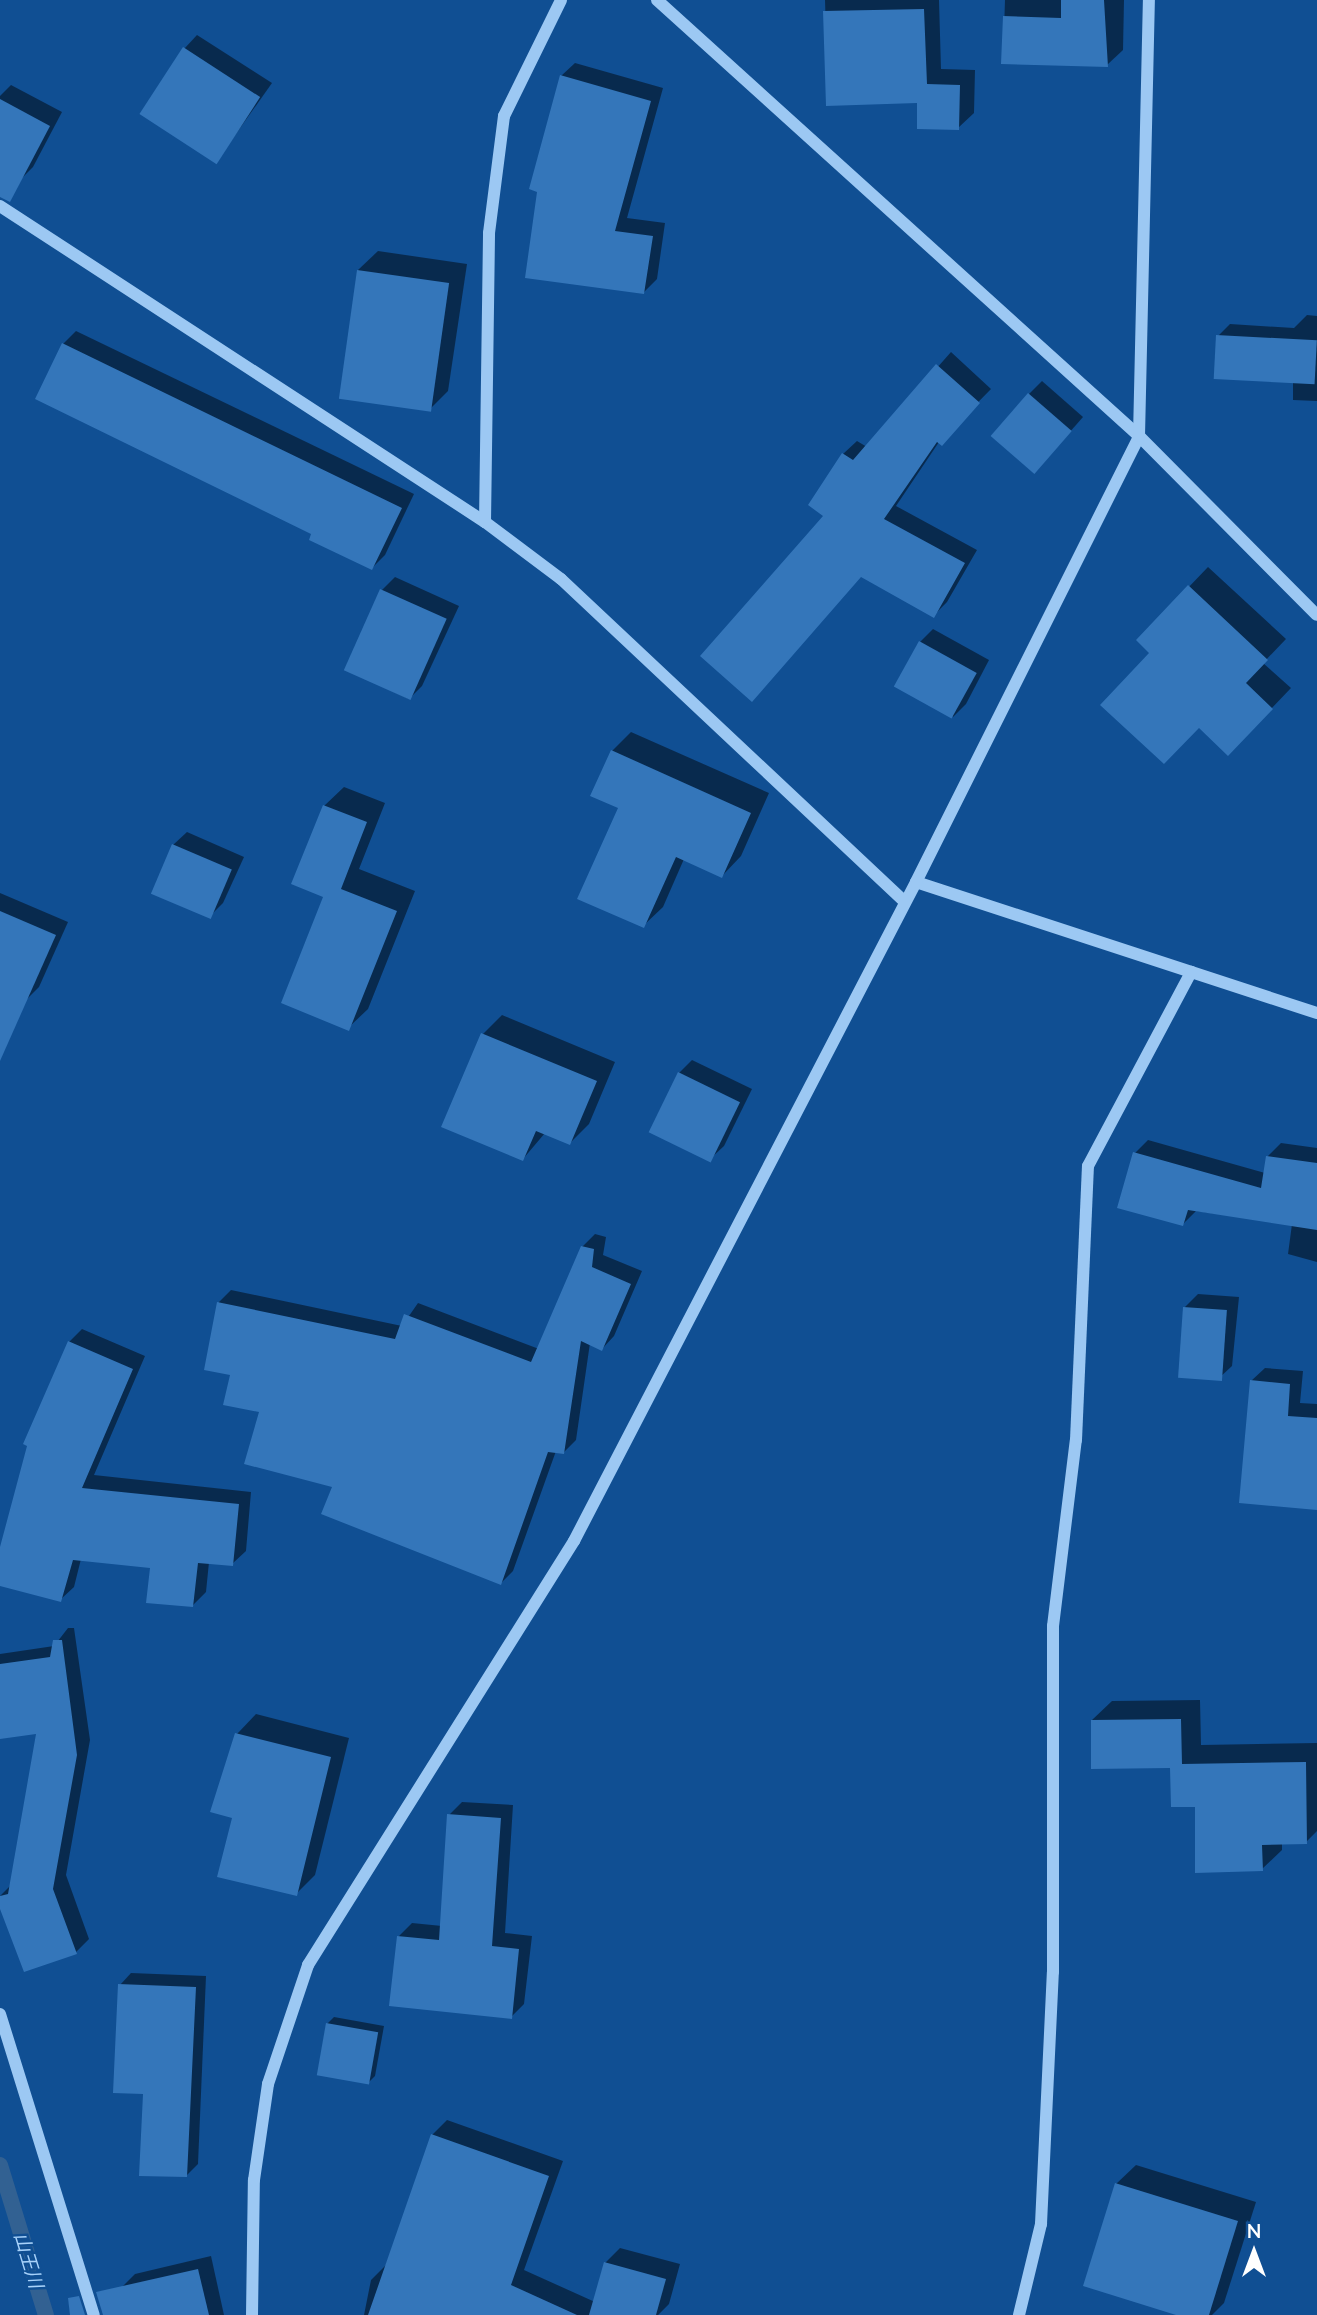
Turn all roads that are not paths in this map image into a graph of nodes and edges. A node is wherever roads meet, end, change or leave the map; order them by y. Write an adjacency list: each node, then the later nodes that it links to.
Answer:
1 (561, 0): 6 (street)
2 (656, 0): 5 (street)
3 (1149, 0): 5 (street)
4 (0, 206): 6 (street)
5 (1139, 436): 7 (street); 8 (street)
6 (485, 522): 9 (street)
7 (1317, 615)
8 (916, 882): 9 (street); 10 (street)
9 (905, 902): 14 (street)
10 (1191, 972): 11 (street); 15 (street)
11 (1317, 1013)
12 (0, 2014): 13 (street)
13 (94, 2315)
14 (252, 2315)
15 (1019, 2315)

